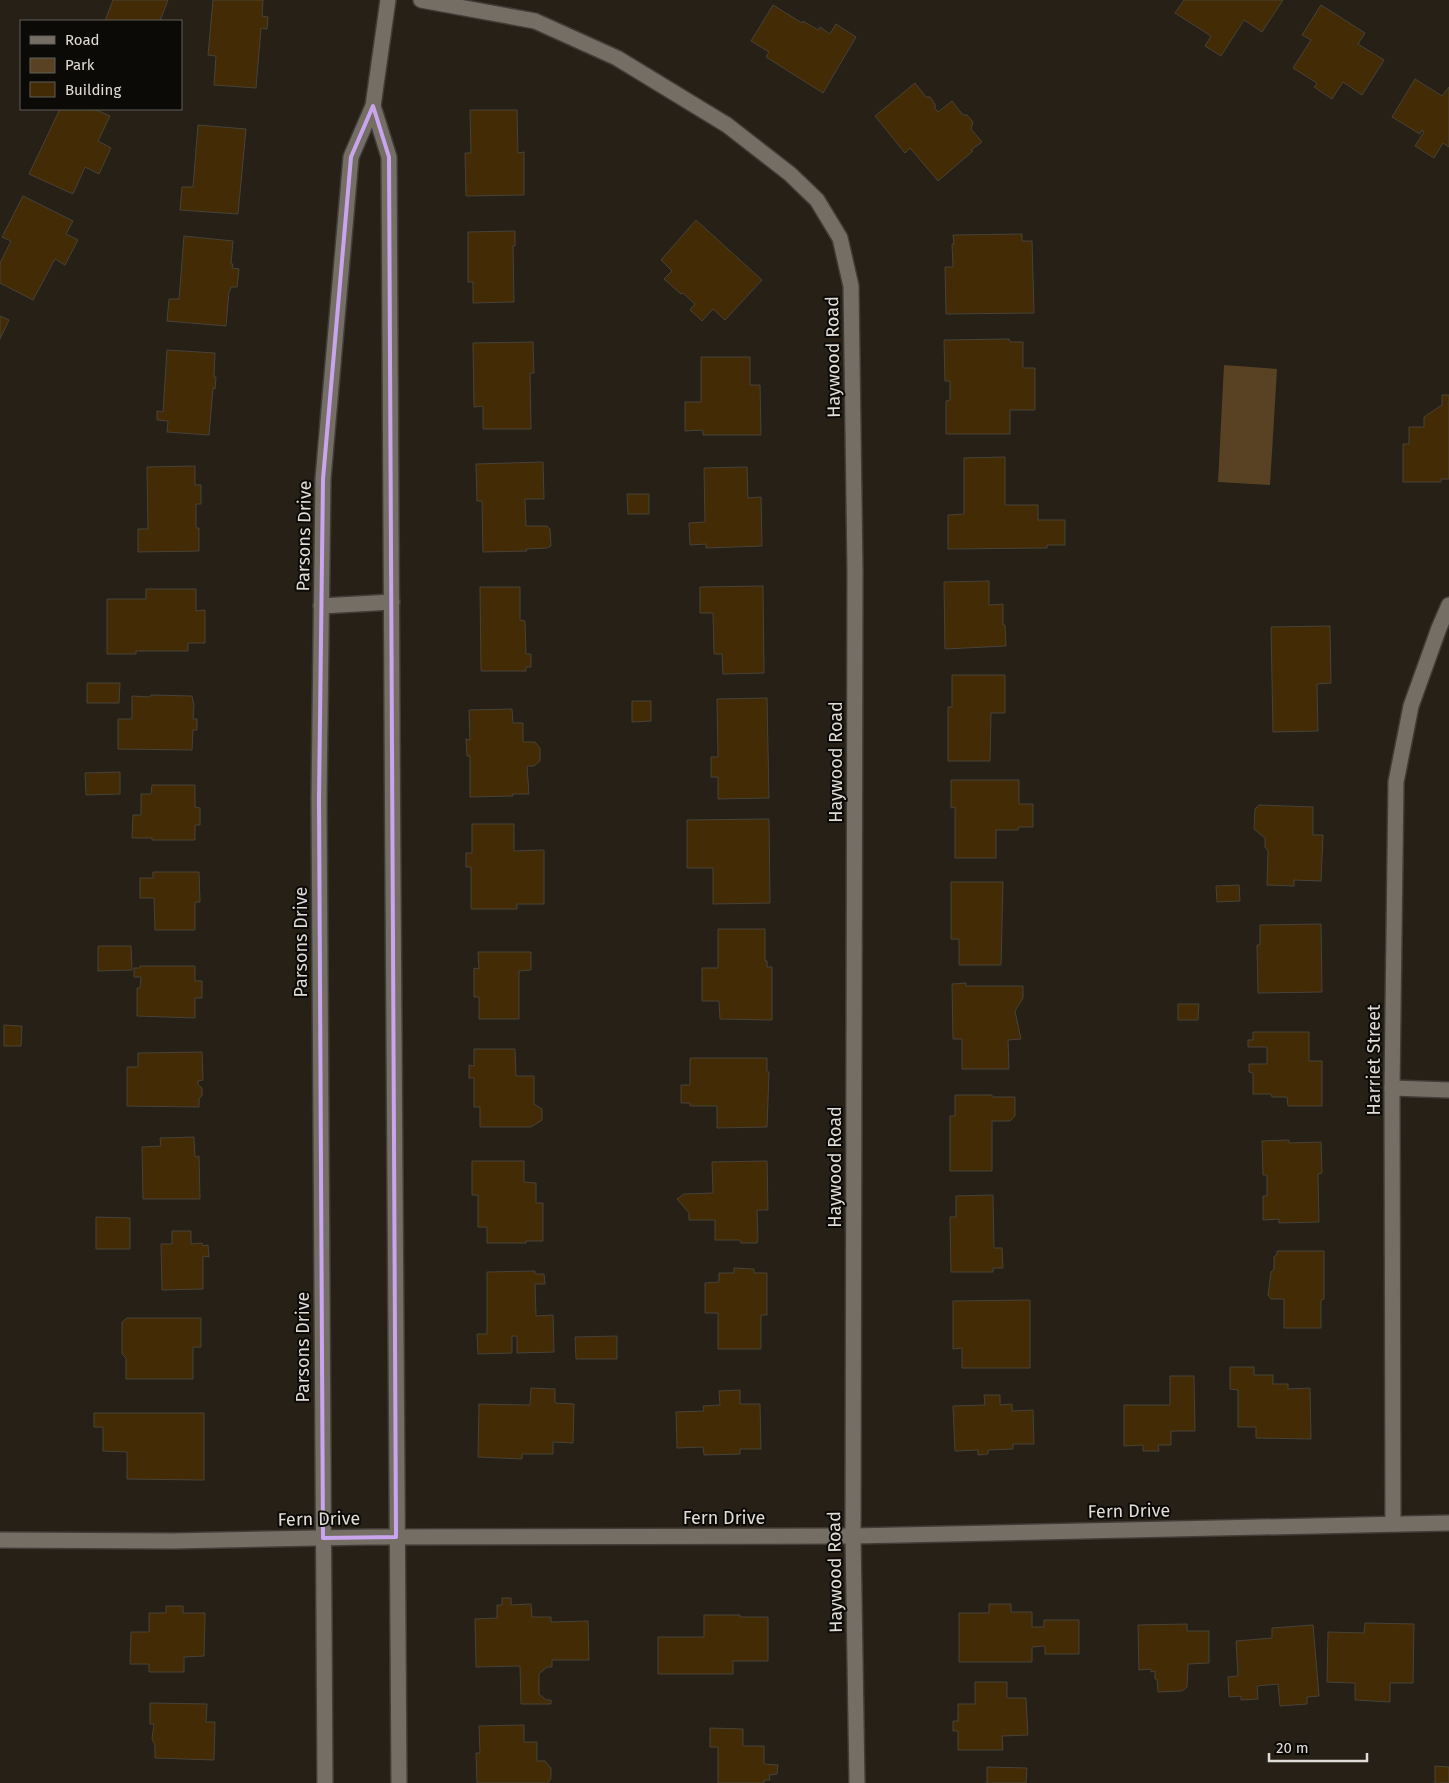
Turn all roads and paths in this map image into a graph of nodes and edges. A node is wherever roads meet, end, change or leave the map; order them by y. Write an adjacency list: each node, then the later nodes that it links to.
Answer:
1 (388, 0): 3 (street, Parsons Drive)
2 (421, 0): 11 (street, Haywood Road)
3 (373, 106): 4 (street, Parsons Drive); 6 (street, Parsons Drive)
4 (392, 602): 6 (street); 12 (street, Parsons Drive)
5 (1449, 605): 7 (street, Harriet Street)
6 (321, 606): 13 (street, Parsons Drive)
7 (1392, 1088): 8 (street); 10 (street, Harriet Street)
8 (1449, 1090)
9 (1449, 1523): 10 (street, Fern Drive)
10 (1393, 1524): 11 (street, Fern Drive)
11 (853, 1536): 12 (street, Fern Drive); 17 (street, Haywood Road)
12 (396, 1537): 13 (street, Fern Drive); 16 (street, Parsons Drive)
13 (323, 1538): 14 (street, Fern Drive); 15 (street, Parsons Drive)
14 (0, 1540)
15 (325, 1783)
16 (399, 1783)
17 (857, 1783)

